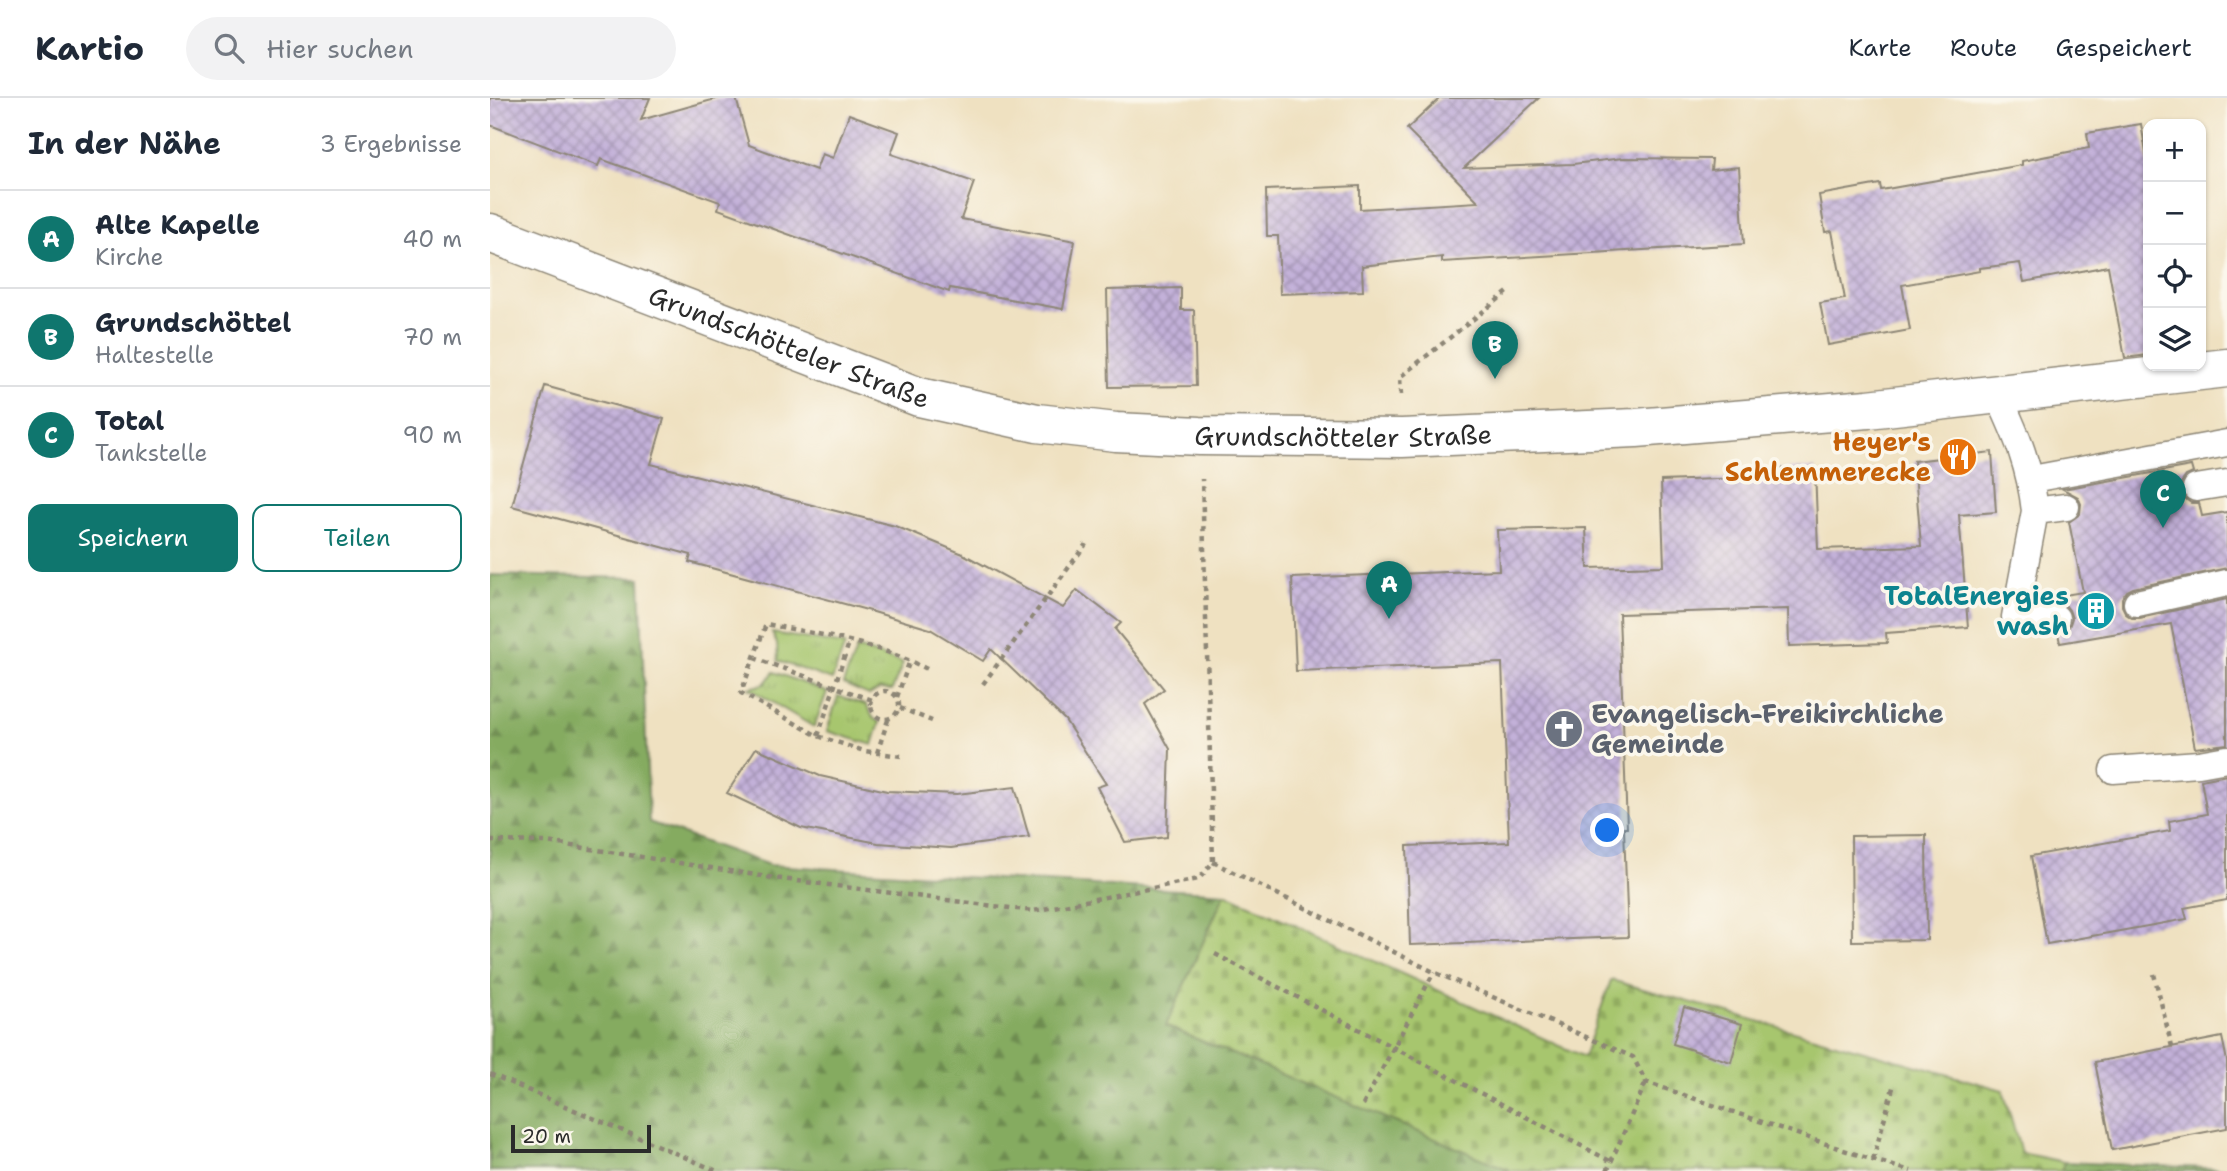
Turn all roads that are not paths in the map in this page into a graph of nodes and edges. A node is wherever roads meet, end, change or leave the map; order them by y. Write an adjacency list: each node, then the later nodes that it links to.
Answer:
1 (490, 233): 3 (main road, Grundschötteler Straße)
2 (2227, 368): 3 (main road, Grundschötteler Straße)
3 (1998, 394): 5 (lane)
4 (2227, 443): 5 (lane)
5 (2032, 479): 9 (lane)
6 (2227, 483): 7 (lane)
7 (2196, 488)
8 (2066, 507): 9 (lane)
9 (2035, 511): 12 (lane)
10 (2227, 583): 11 (lane)
11 (2137, 603)
12 (2056, 618)
13 (2227, 759): 14 (lane)
14 (2113, 770)

